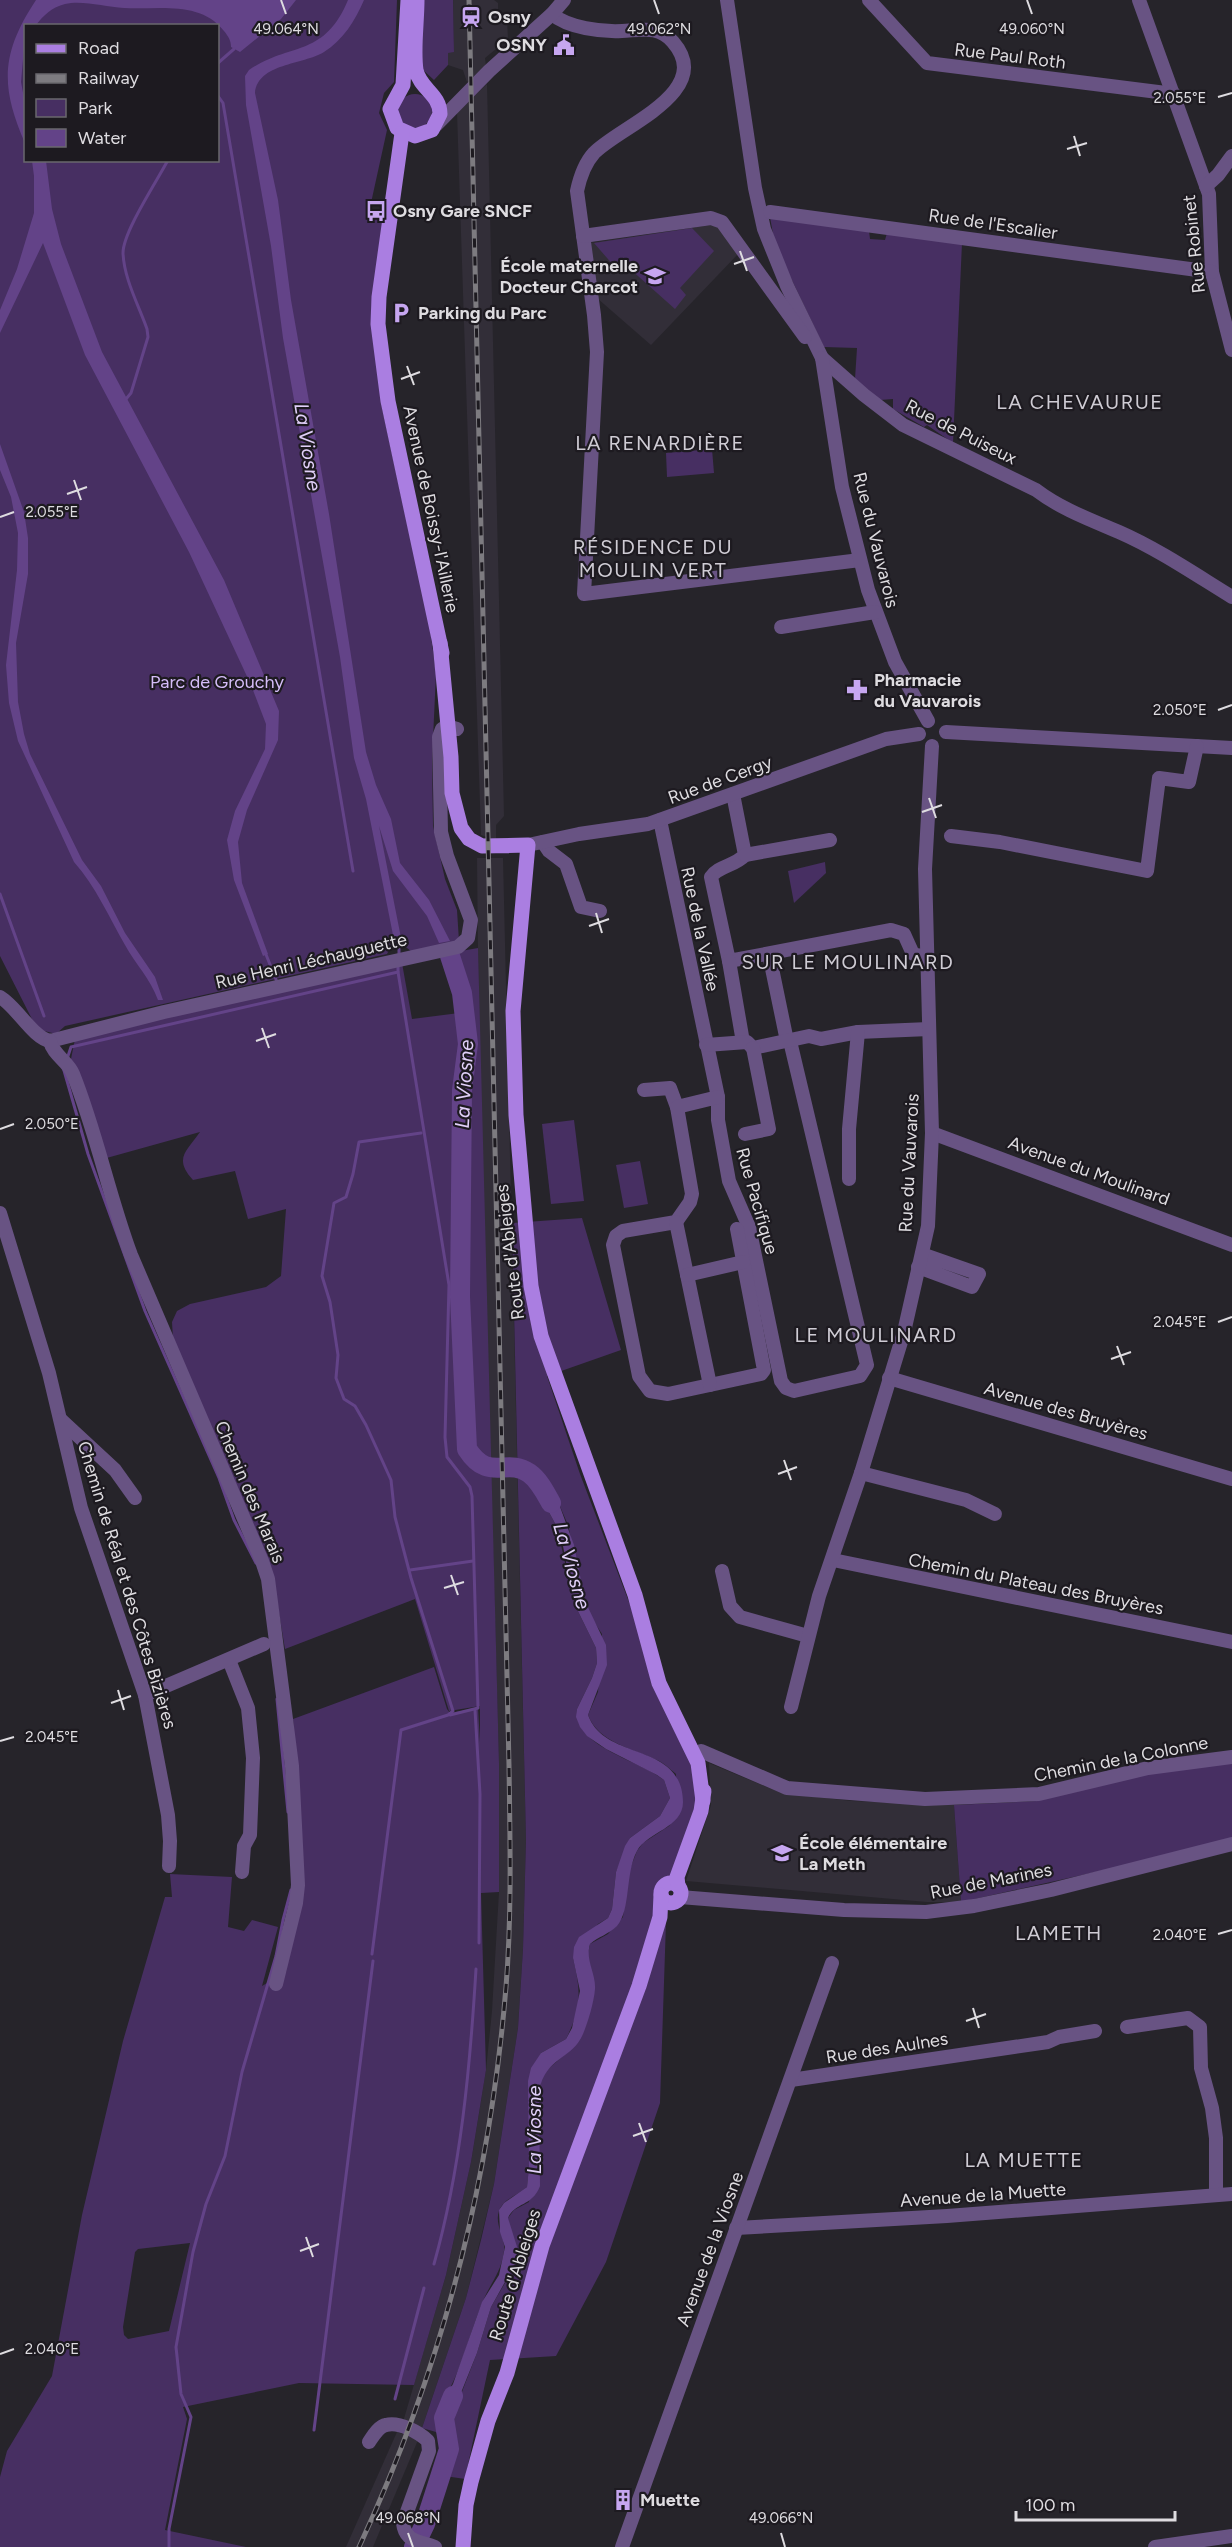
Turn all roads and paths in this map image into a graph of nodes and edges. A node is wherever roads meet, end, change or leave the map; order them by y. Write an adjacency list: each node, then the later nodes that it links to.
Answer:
1 (408, 0): 9 (main road)
2 (417, 0): 8 (main road)
3 (564, 0): 7 (street)
4 (727, 0): 21 (street, Rue de Puiseux)
5 (869, 0): 10 (street, Rue Paul Roth)
6 (1139, 0): 10 (street, Rue Robinet)
7 (552, 14): 11 (street); 18 (street)
8 (425, 88): 9 (main road); 12 (main road)
9 (399, 92): 14 (main road)
10 (1174, 94): 16 (street, Rue Robinet)
11 (462, 98): 12 (street); 13 (street)
12 (439, 102): 13 (main road)
13 (436, 124): 14 (main road)
14 (402, 133): 29 (main road, Avenue de Boissy-l'Aillerie)
15 (1232, 156): 16 (street)
16 (1206, 186): 19 (street, Rue Robinet)
17 (770, 212): 19 (street, Rue de l'Escalier)
18 (583, 236): 21 (street); 22 (street)
19 (1212, 272): 20 (street, Rue Robinet)
20 (1232, 350)
21 (822, 358): 22 (street, Rue du Vauvarois); 23 (street, Rue de Puiseux)
22 (860, 560): 24 (street, Rue du Vauvarois)
23 (1232, 597)
24 (875, 612): 25 (street); 26 (street, Rue du Vauvarois)
25 (781, 627)
26 (928, 721): 27 (street); 28 (street)
27 (946, 732): 30 (street); 31 (street)
28 (920, 734): 30 (street); 33 (street, Rue de Cergy)
29 (451, 744): 37 (main road, Avenue de Boissy-l'Aillerie); 46 (street, Rue Henri Léchauguette)
30 (932, 746): 41 (street, Rue du Vauvarois)
31 (1197, 746): 32 (street); 35 (street)
32 (1232, 748)
33 (733, 794): 34 (street, Rue de Cergy); 38 (street)
34 (660, 820): 37 (street, Rue de Cergy); 48 (street, Rue de la Vallée)
35 (951, 836)
36 (830, 840): 38 (street)
37 (535, 843): 39 (street); 71 (main road, Route d'Ableiges)
38 (745, 855): 42 (street)
39 (600, 911)
40 (769, 954): 41 (street); 42 (street); 47 (street)
41 (926, 957): 44 (street, Rue du Vauvarois)
42 (729, 962): 49 (street)
43 (0, 997): 46 (street)
44 (929, 1029): 45 (street); 53 (street, Rue du Vauvarois)
45 (858, 1032): 47 (street); 55 (street)
46 (50, 1041): 87 (street, Chemin des Marais)
47 (788, 1041): 49 (street); 51 (street, Rue Pacifique)
48 (706, 1045): 49 (street); 51 (street, Rue Pacifique)
49 (748, 1045): 54 (street)
50 (644, 1090): 52 (street)
51 (718, 1097): 52 (street)
52 (677, 1107): 57 (street)
53 (932, 1133): 59 (street, Avenue du Moulinard); 62 (street, Rue du Vauvarois)
54 (745, 1134)
55 (849, 1179)
56 (0, 1213): 64 (street, Chemin de Réal et des Côtes Bizières)
57 (676, 1222): 61 (street); 63 (street)
58 (737, 1229): 60 (street)
59 (1232, 1245)
60 (743, 1263): 61 (street); 63 (street)
61 (687, 1275): 63 (street)
62 (889, 1378): 65 (street, Rue du Vauvarois); 66 (street, Avenue des Bruyères)
63 (710, 1385)
64 (60, 1420): 67 (street); 76 (street, Chemin de Réal et des Côtes Bizières)
65 (861, 1473): 68 (street); 69 (street, Rue du Vauvarois)
66 (1232, 1479)
67 (135, 1498)
68 (995, 1514)
69 (833, 1560): 72 (street, Rue du Vauvarois); 73 (street, Chemin du Plateau des Bruyères)
70 (722, 1571): 72 (street)
71 (648, 1636): 78 (main road, Route d'Ableiges); 81 (main road, Route d'Ableiges)
72 (808, 1636): 77 (street, Rue du Vauvarois)
73 (1232, 1642)
74 (264, 1644): 75 (street)
75 (229, 1660): 76 (street); 84 (street)
76 (145, 1695): 83 (street, Chemin de Réal et des Côtes Bizières)
77 (791, 1707)
78 (701, 1750): 80 (street, Chemin de la Colonne); 81 (main road, Route d'Ableiges)
79 (1232, 1757): 80 (street, Chemin de la Colonne)
80 (728, 1764): 81 (street)
81 (703, 1774): 85 (main road, Route d'Ableiges)
82 (1232, 1844): 85 (street, Rue de Marines)
83 (169, 1866)
84 (242, 1872)
85 (672, 1893): 97 (main road, Route d'Ableiges)
86 (832, 1963): 90 (street, Avenue de la Viosne)
87 (276, 1983)
88 (1127, 2027): 92 (street)
89 (1095, 2031): 90 (street, Rue des Aulnes)
90 (791, 2080): 93 (street, Avenue de la Viosne)
91 (1232, 2194): 92 (street, Avenue de la Muette)
92 (1216, 2195): 93 (street, Avenue de la Muette)
93 (736, 2228): 98 (street, Avenue de la Viosne)
94 (369, 2442): 96 (street)
95 (1232, 2536): 99 (street)
96 (424, 2544)
97 (463, 2547)
98 (622, 2547)
99 (1155, 2547)

